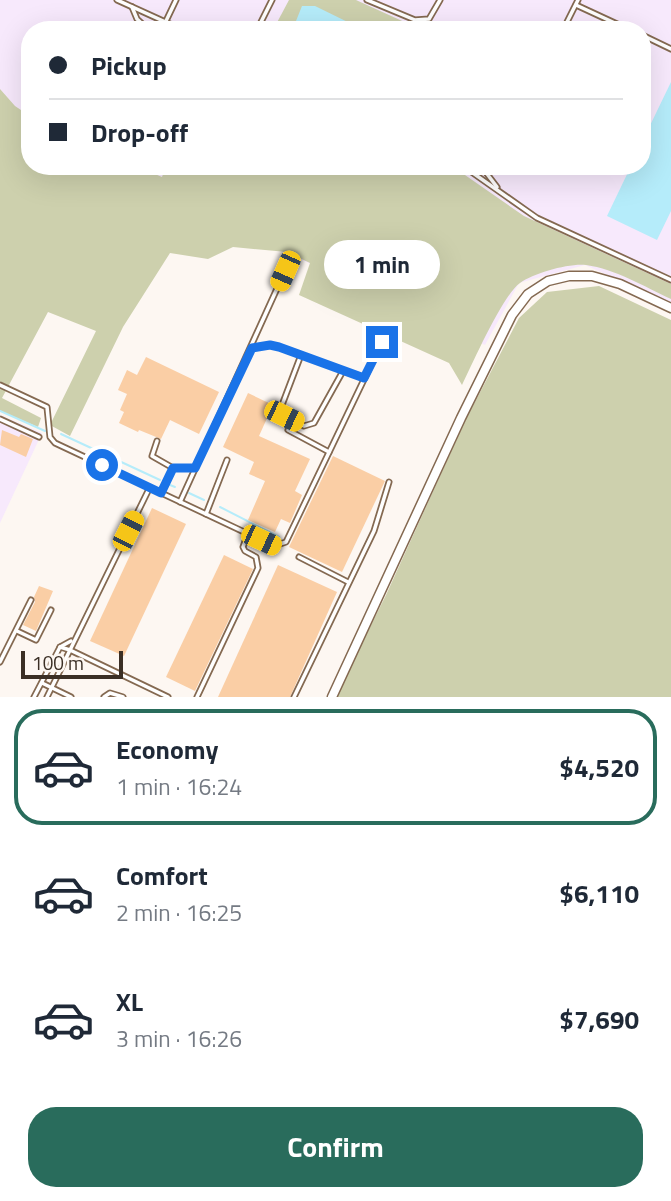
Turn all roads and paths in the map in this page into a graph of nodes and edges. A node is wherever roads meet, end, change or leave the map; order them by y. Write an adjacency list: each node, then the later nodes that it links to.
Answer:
1 (117, 0): 7 (lane)
2 (176, 0): 10 (lane)
3 (272, 0): 11 (lane)
4 (368, 0): 5 (lane)
5 (440, 0)
6 (577, 3): 12 (lane); 13 (lane)
7 (132, 7): 8 (lane); 9 (lane)
8 (139, 21)
9 (164, 21)
10 (166, 21)
11 (262, 21)
12 (568, 21)
13 (612, 21)
14 (651, 40): 15 (lane)
15 (671, 48)
16 (476, 175): 18 (lane)
17 (488, 175): 18 (lane)
18 (500, 191): 20 (lane)
19 (285, 271): 23 (lane)
20 (671, 280)
21 (671, 308): 61 (street)
22 (382, 342): 26 (lane)
23 (252, 348): 24 (lane); 35 (lane)
24 (301, 355): 25 (lane); 25 (lane)
25 (343, 370): 26 (lane)
26 (364, 378): 32 (lane)
27 (0, 384): 37 (lane)
28 (0, 419): 30 (lane)
29 (288, 430): 32 (lane)
30 (40, 436)
31 (157, 441): 34 (lane)
32 (329, 452): 41 (lane)
33 (227, 460): 40 (lane)
34 (173, 468): 35 (lane); 38 (lane)
35 (195, 468): 39 (lane)
36 (389, 482): 43 (lane)
37 (150, 488): 38 (lane); 47 (lane)
38 (161, 493): 39 (lane)
39 (180, 502): 40 (lane)
40 (206, 514): 41 (lane)
41 (248, 533): 59 (lane)
42 (299, 557): 43 (lane)
43 (348, 582): 60 (lane)
44 (30, 600): 46 (lane)
45 (51, 610): 46 (lane)
46 (17, 631): 50 (lane)
47 (73, 640): 48 (lane); 49 (lane)
48 (60, 647): 49 (lane); 51 (lane)
49 (70, 650): 52 (lane); 58 (lane)
50 (0, 662)
51 (42, 683): 52 (lane); 53 (lane)
52 (50, 687): 54 (lane); 55 (lane)
53 (34, 697)
54 (47, 697)
55 (71, 697)
56 (104, 697): 57 (lane)
57 (123, 697)
58 (168, 697)
59 (197, 697)
60 (294, 697)
61 (332, 697)

